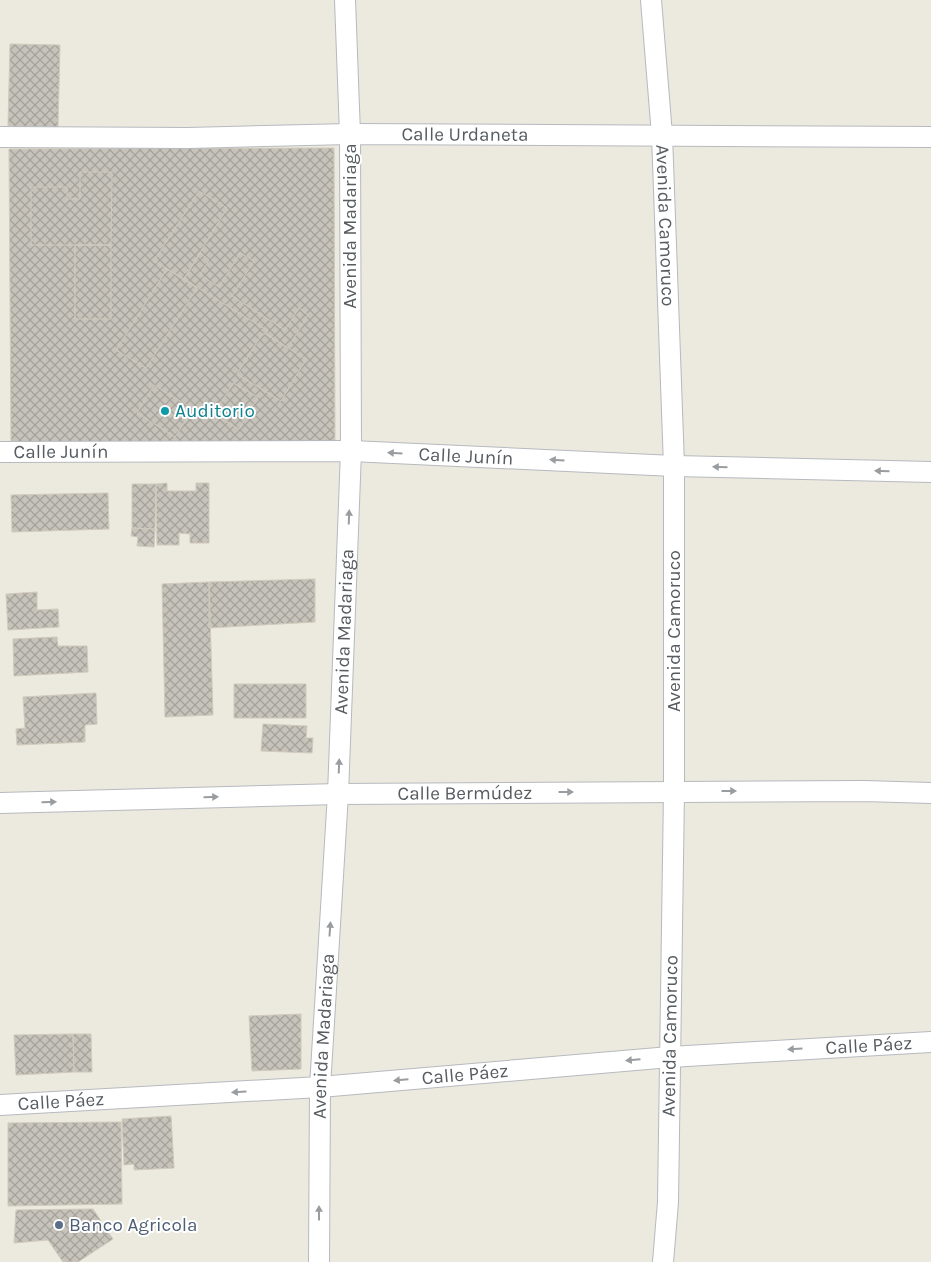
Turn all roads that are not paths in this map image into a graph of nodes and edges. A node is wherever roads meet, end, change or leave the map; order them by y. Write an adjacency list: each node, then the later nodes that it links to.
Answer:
1 (345, 0): 3 (street, Avenida Madariaga)
2 (651, 0): 4 (street, Avenida Camoruco)
3 (350, 134): 4 (street, Calle Urdaneta); 5 (street, Calle Urdaneta); 7 (street, Avenida Madariaga)
4 (662, 135): 6 (street, Calle Urdaneta); 9 (street, Avenida Camoruco)
5 (0, 137)
6 (931, 137)
7 (351, 451): 8 (street, Calle Junín); 9 (street, Calle Junín, one-way to 7); 12 (street, Avenida Madariaga, one-way to 7)
8 (0, 452)
9 (674, 466): 10 (street, Calle Junín, one-way to 9); 11 (street, Avenida Camoruco)
10 (931, 472)
11 (674, 791): 12 (street, Calle Bermúdez, one-way to 11); 13 (street, Calle Bermúdez, one-way to 13); 16 (street, Avenida Camoruco)
12 (338, 794): 14 (street, Calle Bermúdez, one-way to 12); 17 (street, Avenida Madariaga, one-way to 12)
13 (931, 794)
14 (0, 804)
15 (931, 1042): 16 (street, Calle Páez, one-way to 16)
16 (670, 1057): 17 (street, Calle Páez, one-way to 17); 20 (street, Avenida Camoruco)
17 (320, 1087): 18 (street, Calle Páez, one-way to 18); 19 (street, Avenida Madariaga, one-way to 17)
18 (0, 1105)
19 (319, 1262)
20 (663, 1262)

